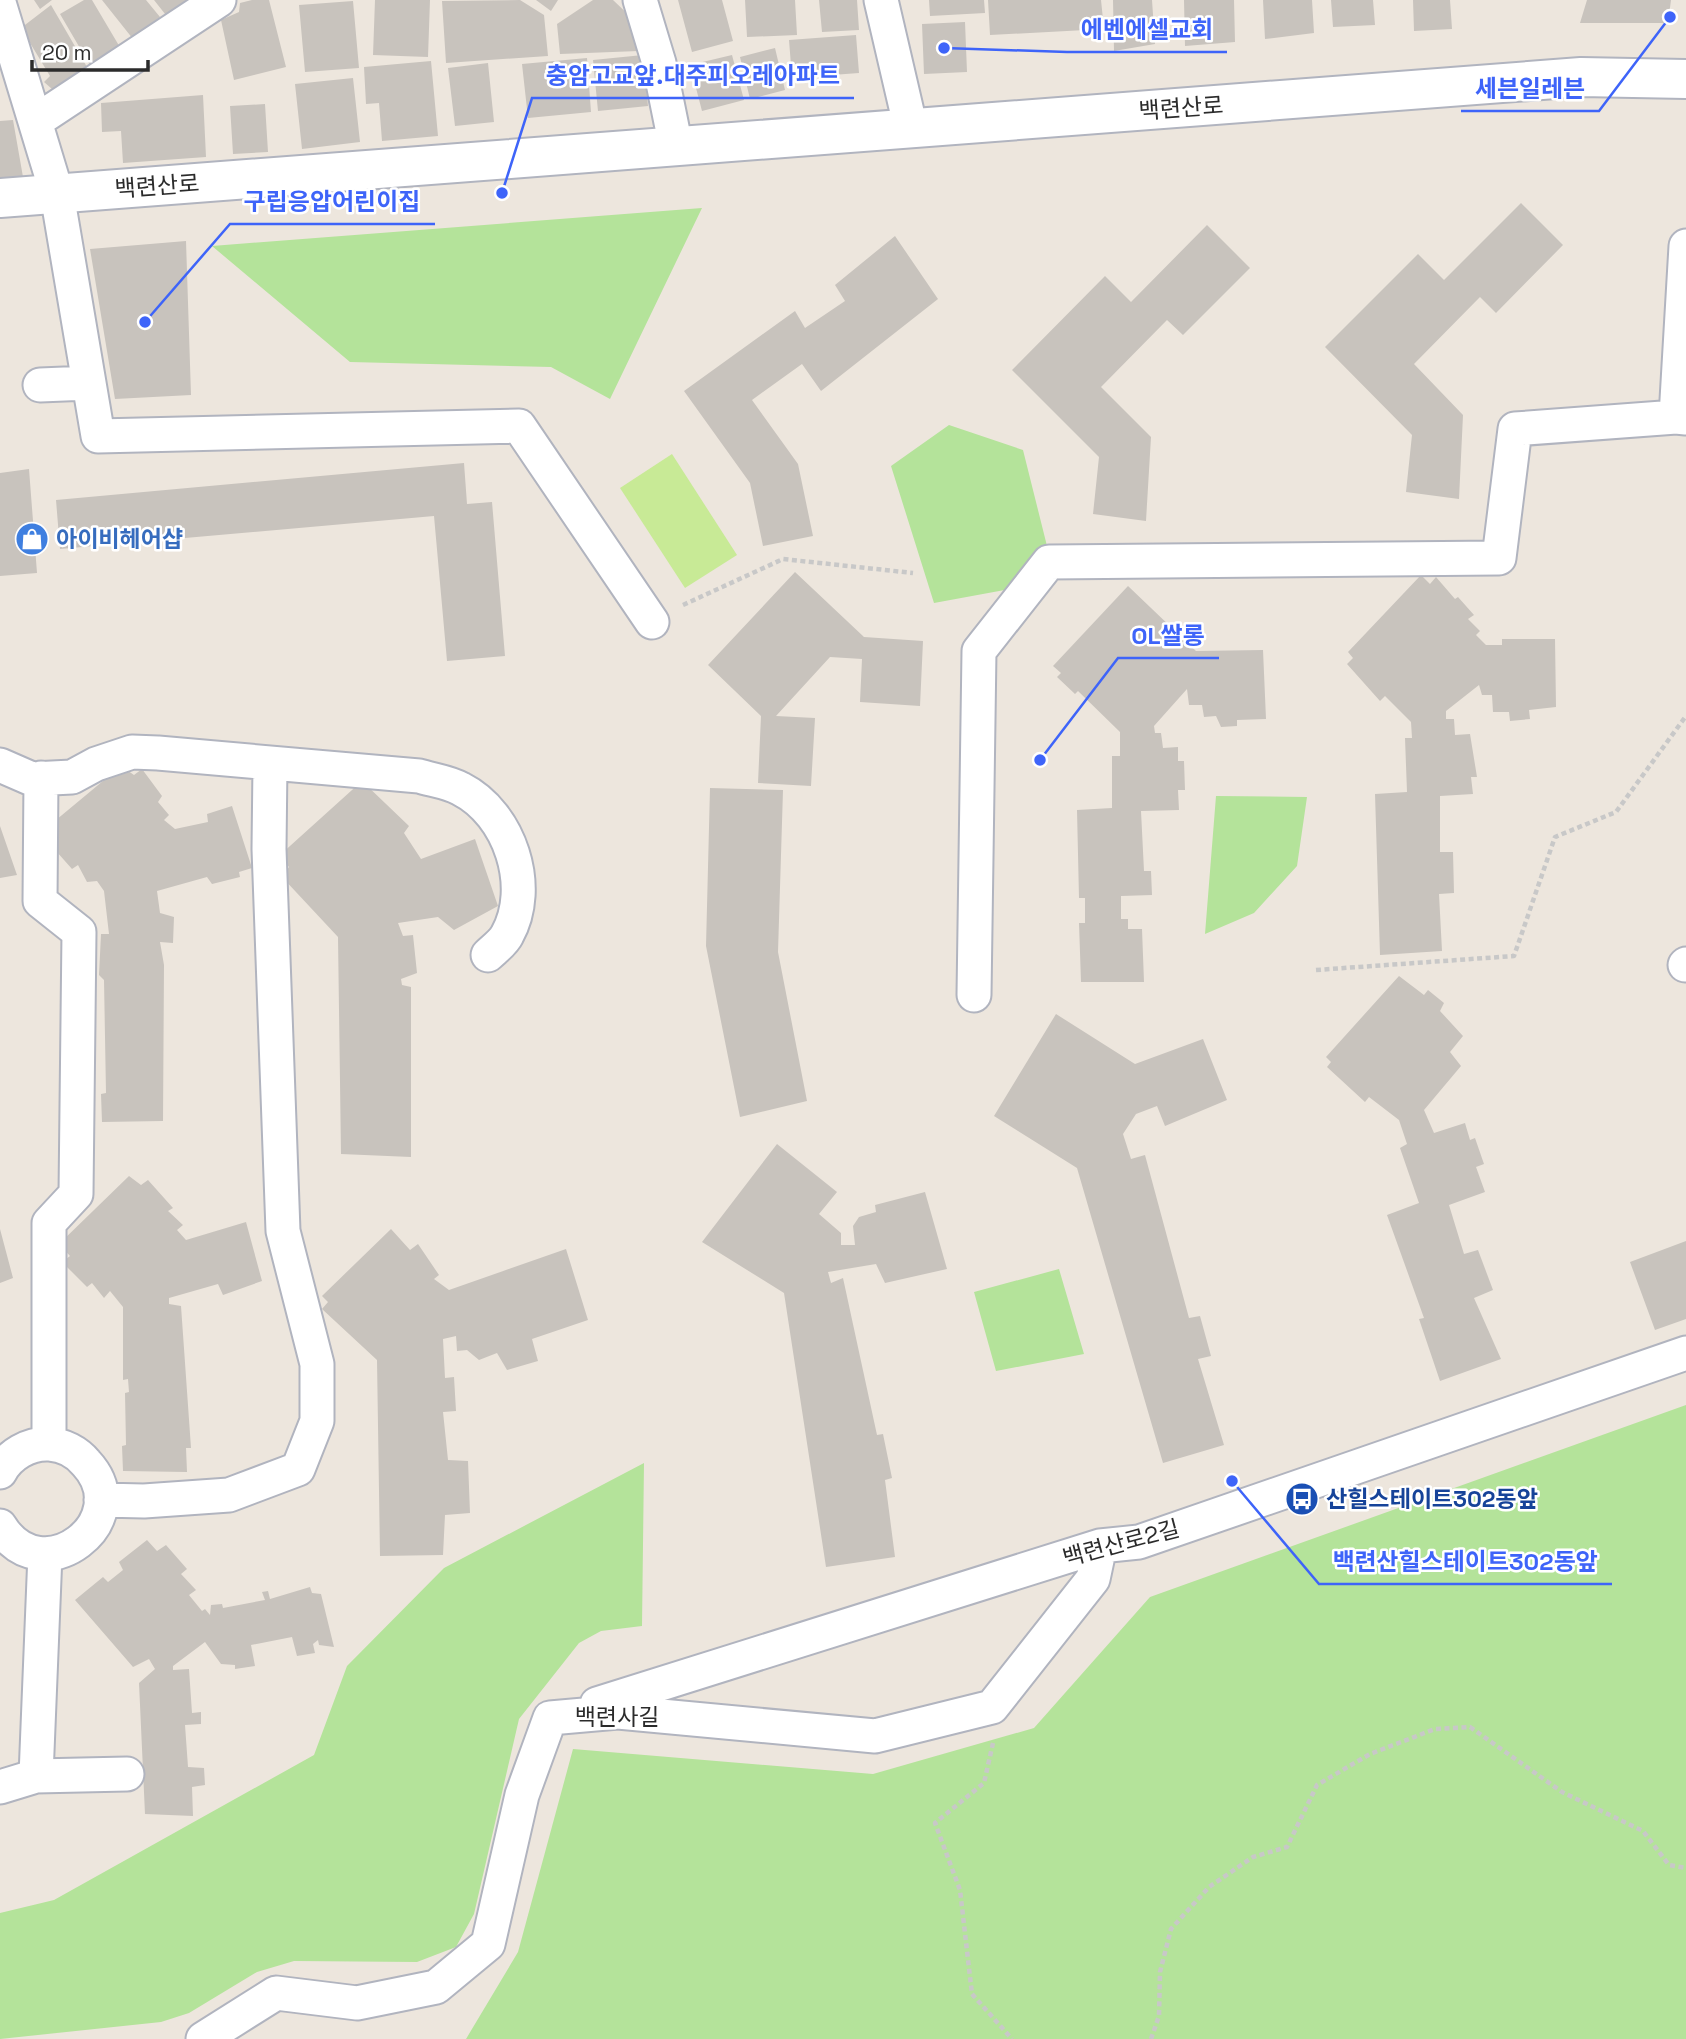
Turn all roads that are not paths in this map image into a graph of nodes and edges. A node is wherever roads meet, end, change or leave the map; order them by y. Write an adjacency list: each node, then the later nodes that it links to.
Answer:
1 (219, 0): 6 (street)
2 (640, 0): 8 (street)
3 (881, 0): 7 (street)
4 (0, 6): 6 (street)
5 (1686, 79): 7 (main road, 백련산로)
6 (36, 121): 9 (street)
7 (911, 129): 8 (main road, 백련산로)
8 (676, 146): 9 (main road, 백련산로)
9 (57, 194): 10 (main road, 백련산로); 12 (street)
10 (0, 198)
11 (1686, 246): 14 (street)
12 (89, 383): 13 (street); 15 (street)
13 (40, 385)
14 (1681, 417): 20 (street)
15 (665, 615)
16 (270, 764): 18 (street); 19 (street); 24 (street)
17 (0, 765): 18 (street)
18 (41, 778): 22 (street)
19 (488, 955)
20 (974, 995)
21 (1686, 1353): 26 (street, 백련산로2길)
22 (49, 1444): 23 (street); 24 (street)
23 (0, 1472)
24 (101, 1500): 27 (street)
25 (0, 1526): 27 (street)
26 (1100, 1546): 28 (street, 백련산로2길); 28 (street, 백련사길)
27 (45, 1554): 30 (street)
28 (550, 1718): 32 (street, 백련사길)
29 (127, 1774): 30 (street)
30 (36, 1776): 31 (street)
31 (0, 1787)
32 (203, 2039)

